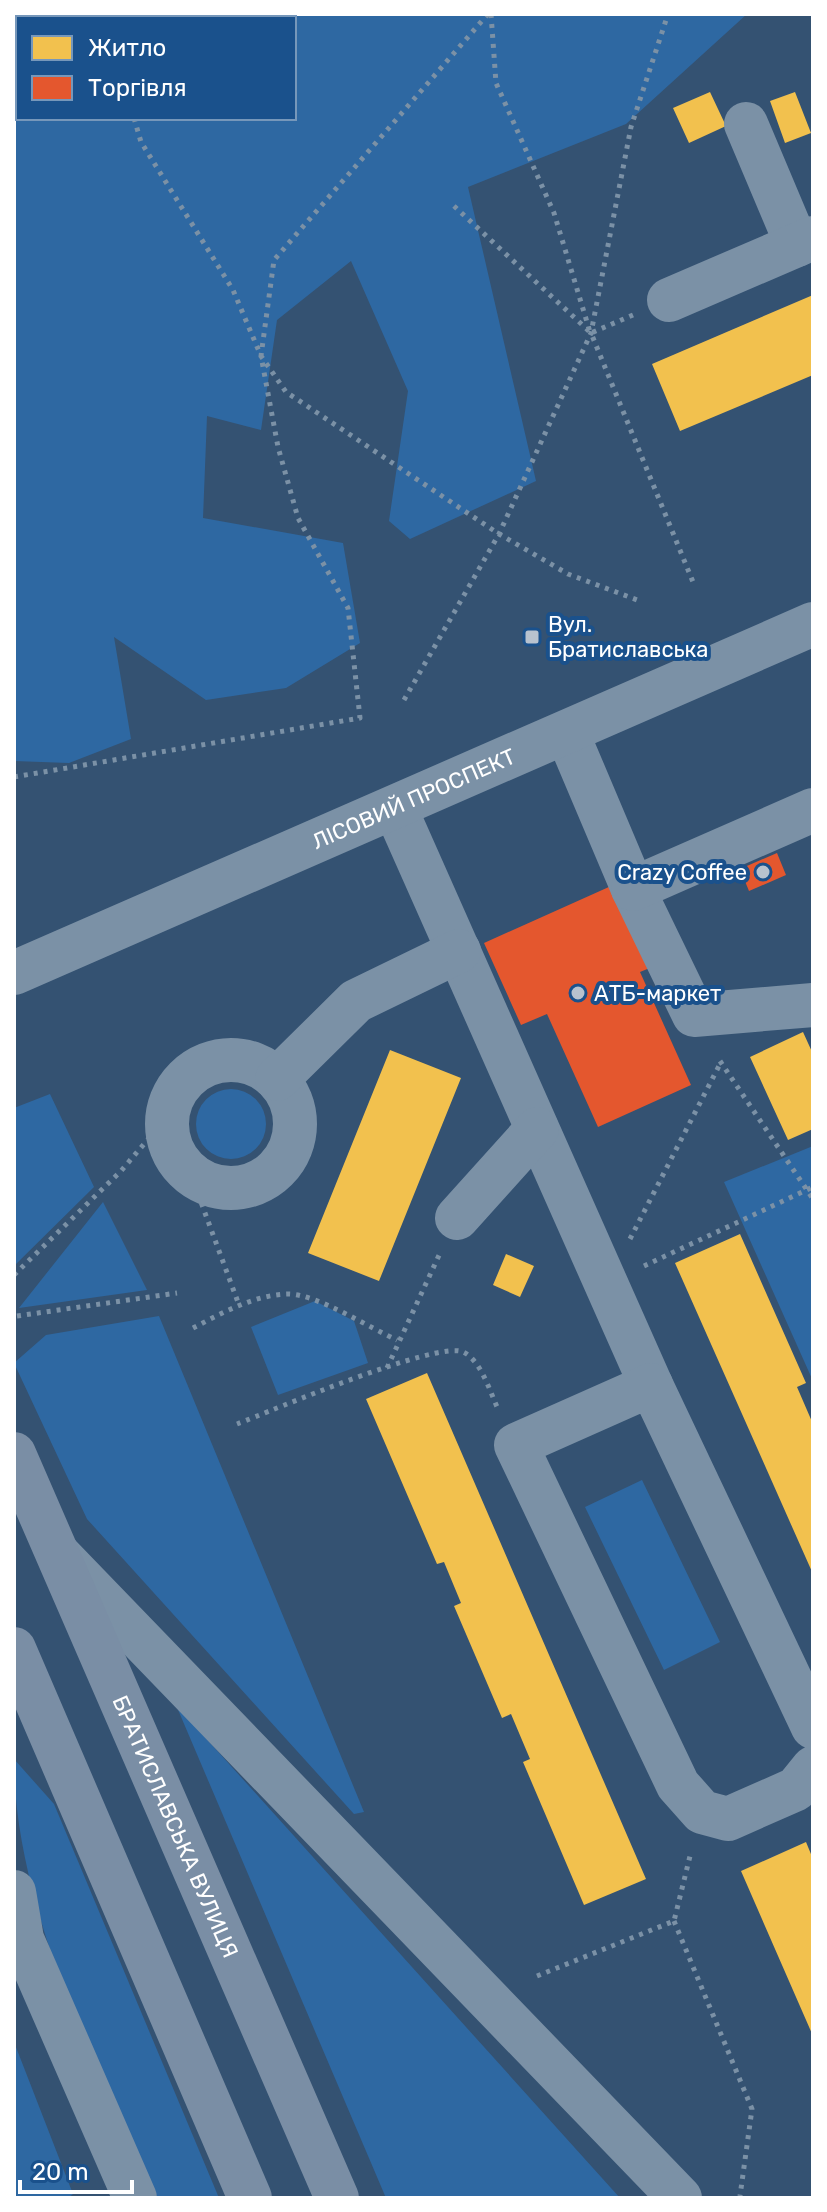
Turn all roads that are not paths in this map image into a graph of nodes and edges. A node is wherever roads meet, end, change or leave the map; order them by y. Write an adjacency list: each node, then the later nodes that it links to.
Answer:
1 (746, 124): 2 (street)
2 (805, 241): 3 (street)
3 (669, 300)
4 (813, 624): 5 (street, ЛІСОВИЙ ПРОСПЕКТ)
5 (567, 733): 6 (street, ЛІСОВИЙ ПРОСПЕКТ); 8 (street)
6 (395, 808): 9 (street); 10 (street, ЛІСОВИЙ ПРОСПЕКТ)
7 (813, 810): 8 (street)
8 (633, 889): 11 (street)
9 (459, 951): 12 (street); 13 (street)
10 (14, 973)
11 (813, 1005)
12 (277, 1079): 12 (street)
13 (537, 1129): 14 (street); 15 (street)
14 (457, 1218)
15 (651, 1385): 19 (street); 20 (street)
16 (14, 1454): 17 (main road, БРАТИСЛАВСЬКА ВУЛИЦЯ)
17 (58, 1554): 24 (main road, БРАТИСЛАВСЬКА ВУЛИЦЯ); 25 (street)
18 (19, 1678): 23 (main road)
19 (813, 1727)
20 (813, 1768)
21 (14, 1892): 22 (street)
22 (135, 2198)
23 (250, 2198)
24 (337, 2198)
25 (680, 2198)

